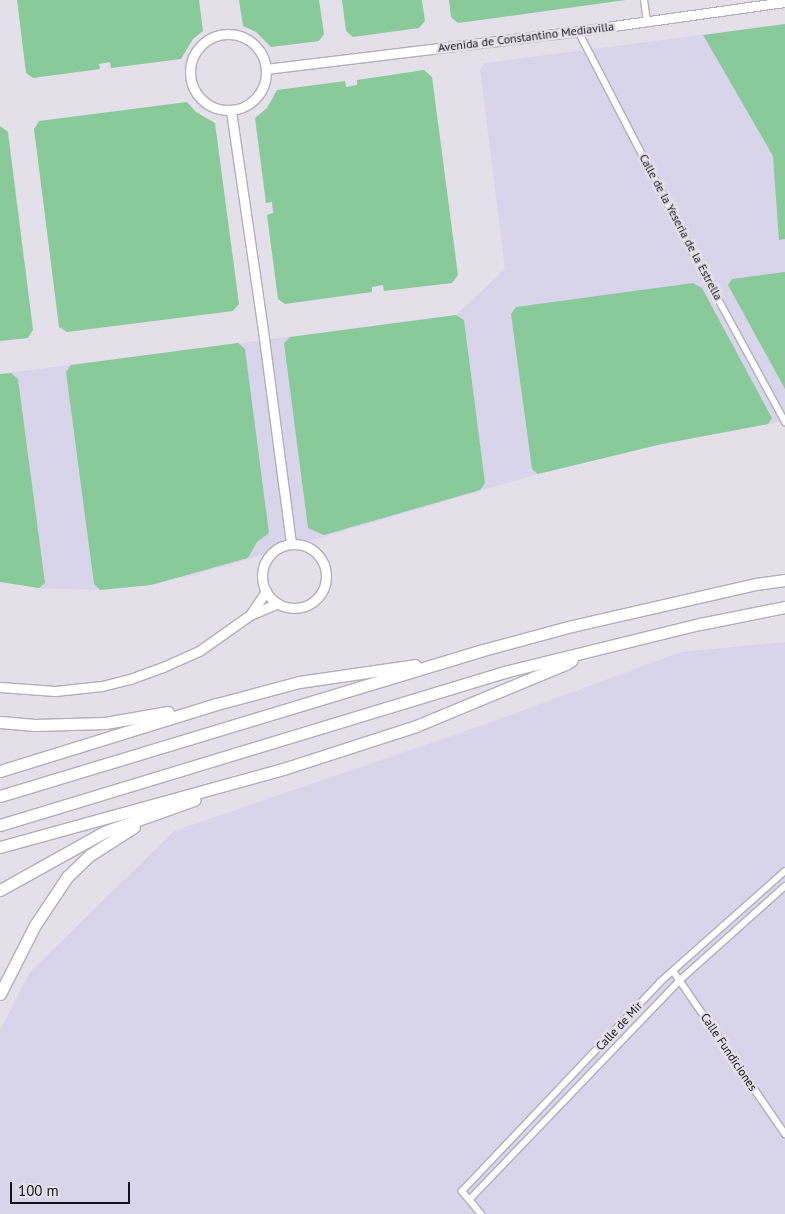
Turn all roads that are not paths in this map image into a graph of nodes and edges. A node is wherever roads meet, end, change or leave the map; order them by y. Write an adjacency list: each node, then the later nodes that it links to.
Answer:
1 (644, 0): 4 (street)
2 (785, 2): 3 (street, Avenida de Constantino Mediavilla)
3 (749, 4): 4 (street, Avenida de Constantino Mediavilla)
4 (647, 21): 5 (street, Avenida de Constantino Mediavilla)
5 (578, 31): 6 (street, Avenida de Constantino Mediavilla); 8 (street, Calle de la Yeseria de la Estrella)
6 (266, 69): 7 (street); 7 (street)
7 (230, 111): 9 (street)
8 (785, 422)
9 (291, 544): 11 (street); 12 (street)
10 (785, 580): 16 (highway)
11 (266, 591): 12 (street); 14 (street)
12 (278, 603): 14 (street)
13 (785, 607): 15 (highway)
14 (250, 615): 17 (street)
15 (579, 654): 20 (highway); 24 (highway)
16 (431, 665): 18 (highway); 22 (highway)
17 (0, 687)
18 (217, 704): 19 (highway); 21 (highway)
19 (0, 722)
20 (282, 769): 23 (highway); 25 (highway)
21 (0, 771)
22 (0, 796)
23 (190, 802): 28 (highway); 31 (highway)
24 (0, 825)
25 (0, 848)
26 (785, 871): 29 (street, Calle de Mir)
27 (785, 886): 30 (street, Calle de Mir)
28 (0, 890)
29 (673, 971): 30 (street, Calle Fundiciones); 33 (street, Calle de Mir)
30 (680, 980): 32 (street, Calle Fundiciones); 33 (street, Calle de Mir)
31 (0, 994)
32 (785, 1134)
33 (470, 1199): 34 (street)
34 (482, 1214)

